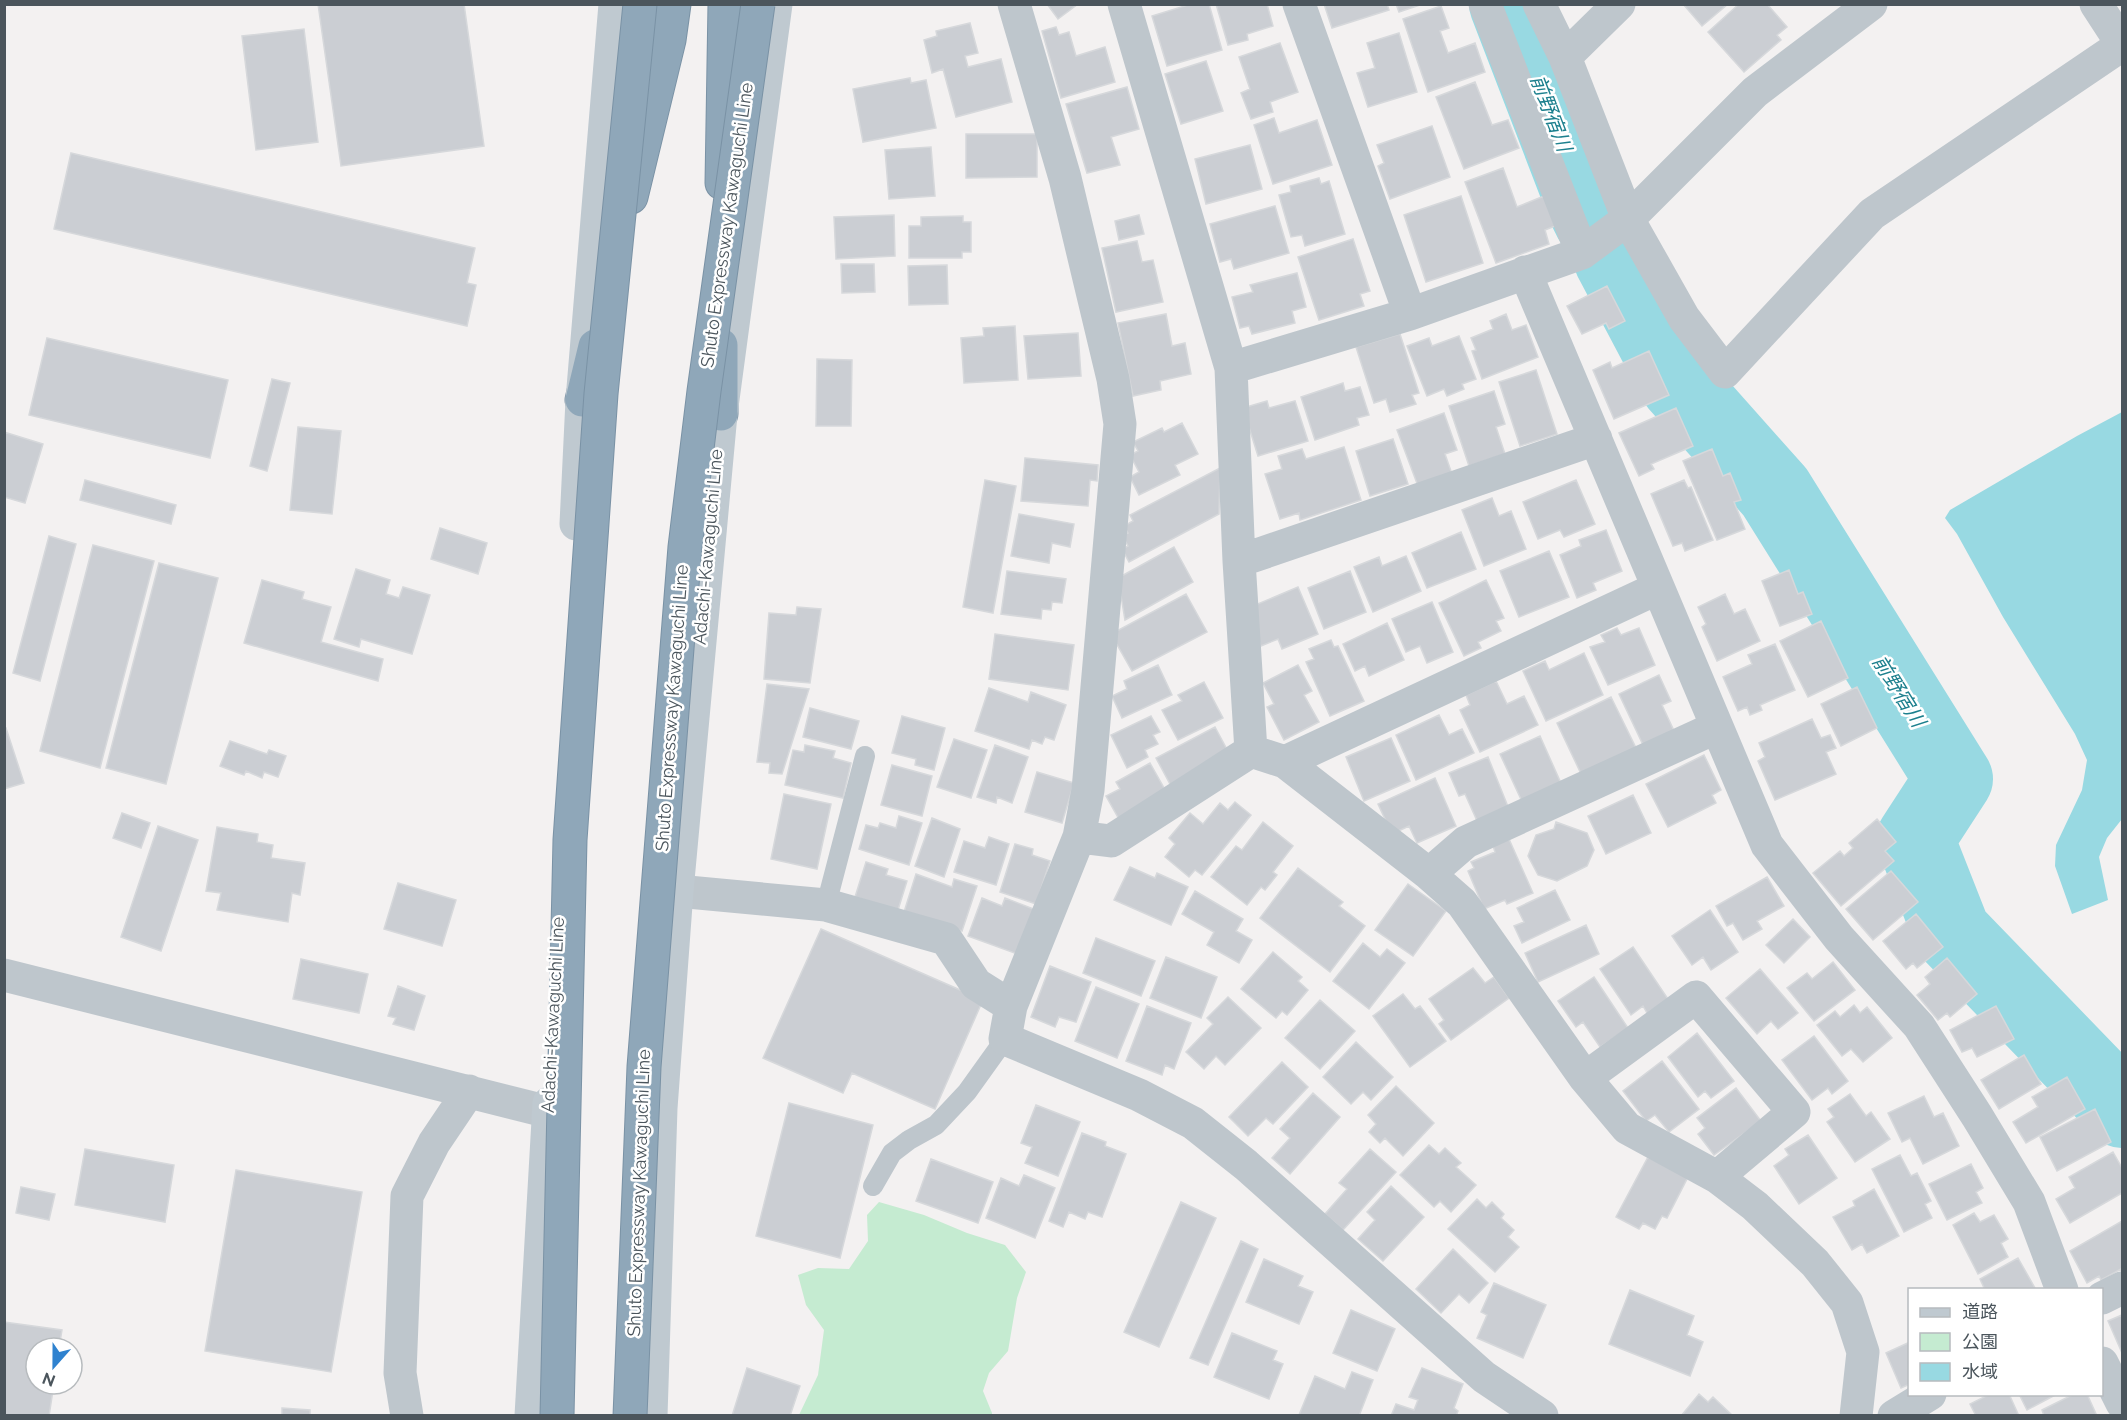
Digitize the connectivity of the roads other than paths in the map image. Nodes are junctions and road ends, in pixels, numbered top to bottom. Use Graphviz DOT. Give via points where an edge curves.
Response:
graph roads {
  1 [pos="615,4"];
  2 [pos="640,4"];
  3 [pos="674,4"];
  4 [pos="725,4"];
  5 [pos="758,4"];
  6 [pos="776,4"];
  7 [pos="1014,4"];
  8 [pos="1124,4"];
  9 [pos="1299,4"];
  10 [pos="1485,4"];
  11 [pos="1539,4"];
  12 [pos="1618,4"];
  13 [pos="1871,4"];
  14 [pos="2096,4"];
  15 [pos="2122,44"];
  16 [pos="1565,57"];
  17 [pos="1628,219"];
  18 [pos="1582,253"];
  19 [pos="1525,272"];
  20 [pos="1410,314"];
  21 [pos="1231,368"];
  22 [pos="582,400"];
  23 [pos="720,414"];
  24 [pos="1596,440"];
  25 [pos="1239,561"];
  26 [pos="1658,588"];
  27 [pos="1717,727"];
  28 [pos="1251,751"];
  29 [pos="864,756"];
  30 [pos="1286,762"];
  31 [pos="1079,837"];
  32 [pos="1429,873"];
  33 [pos="677,891"];
  34 [pos="826,905"];
  35 [pos="4,975"];
  36 [pos="1011,1006"];
  37 [pos="1005,1039"];
  38 [pos="1585,1078"];
  39 [pos="469,1091"];
  40 [pos="549,1112"];
  41 [pos="1717,1177"];
  42 [pos="873,1186"];
  43 [pos="2061,1288"];
  44 [pos="2122,1288"];
  45 [pos="2103,1298"];
  46 [pos="2103,1365"];
  47 [pos="1928,1396"];
  48 [pos="2122,1403"];
  49 [pos="407,1416"];
  50 [pos="531,1416"];
  51 [pos="557,1416"];
  52 [pos="630,1416"];
  53 [pos="651,1416"];
  54 [pos="1542,1416"];
  55 [pos="1856,1416"];
  56 [pos="1894,1416"];
  1 -- 22 [label="main road, Adachi-Kawaguchi Line"];
  2 -- 51 [label="highway, bridge" via="601,394 570,840"];
  3 -- 22 [label="highway" via="669,40"];
  4 -- 23 [label="highway"];
  5 -- 52 [label="highway, Shuto Expressway Kawaguchi Line, bridge" via="685,546 644,1067"];
  6 -- 23 [label="main road, Adachi-Kawaguchi Line"];
  7 -- 31 [label="street" via="1065,178 1120,424 1088,790"];
  8 -- 21 [label="street"];
  9 -- 20 [label="street"];
  10 -- 18 [label="street"];
  11 -- 16 [label="street"];
  12 -- 16 [label="street"];
  13 -- 17 [label="street" via="1755,92"];
  14 -- 15 [label="street"];
  15 -- 17 [label="street" via="1872,214 1725,372 1684,318"];
  16 -- 17 [label="street"];
  17 -- 18 [label="street"];
  18 -- 19 [label="street"];
  19 -- 20 [label="street"];
  19 -- 24 [label="street"];
  20 -- 21 [label="street"];
  21 -- 25 [label="street"];
  22 -- 40 [label="main road, Adachi-Kawaguchi Line"];
  23 -- 33 [label="main road, Adachi-Kawaguchi Line"];
  24 -- 25 [label="street"];
  24 -- 26 [label="street"];
  25 -- 28 [label="street"];
  26 -- 27 [label="street"];
  26 -- 30 [label="street"];
  27 -- 32 [label="street" via="1466,842"];
  27 -- 43 [label="street" via="1767,845 1839,938 1919,1026 2028,1202"];
  28 -- 30 [label="street"];
  28 -- 31 [label="street" via="1111,841"];
  29 -- 34 [label="lane"];
  30 -- 32 [label="street"];
  31 -- 36 [label="street"];
  32 -- 38 [label="street" via="1462,903"];
  33 -- 34 [label="street"];
  33 -- 53 [label="main road, Adachi-Kawaguchi Line" via="661,1108"];
  34 -- 36 [label="street" via="946,939 976,984"];
  35 -- 39 [label="street"];
  36 -- 37 [label="street"];
  37 -- 42 [label="lane" via="967,1092 936,1125 892,1153"];
  37 -- 54 [label="street" via="1139,1095 1193,1123 1246,1165 1484,1377"];
  38 -- 41 [label="street" via="1627,1128"];
  38 -- 41 [label="street" via="1696,998 1794,1112"];
  39 -- 40 [label="street"];
  39 -- 49 [label="street" via="434,1143 407,1196 400,1373"];
  40 -- 50 [label="main road, Adachi-Kawaguchi Line"];
  41 -- 55 [label="street" via="1755,1206 1815,1263 1847,1303 1863,1352"];
  44 -- 45 [label="street"];
  46 -- 48 [label="street"];
  47 -- 56 [label="street"];
}
